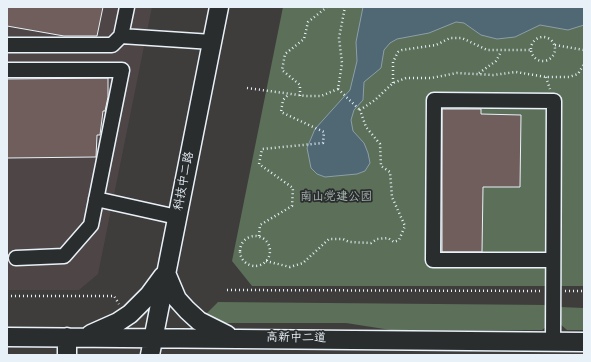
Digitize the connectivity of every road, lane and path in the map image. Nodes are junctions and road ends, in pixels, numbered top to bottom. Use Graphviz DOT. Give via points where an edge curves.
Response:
graph roads {
  1 [pos="127,7"];
  2 [pos="219,7"];
  3 [pos="327,7"];
  4 [pos="345,7"];
  5 [pos="121,36"];
  6 [pos="212,42"];
  7 [pos="7,45"];
  8 [pos="555,45"];
  9 [pos="530,50"];
  10 [pos="584,50"];
  11 [pos="501,52"];
  12 [pos="584,64"];
  13 [pos="7,70"];
  14 [pos="478,74"];
  15 [pos="393,82"];
  16 [pos="247,88"];
  17 [pos="338,89"];
  18 [pos="289,94"];
  19 [pos="300,96"];
  20 [pos="359,109"];
  21 [pos="96,199"];
  22 [pos="177,216"];
  23 [pos="259,236"];
  24 [pos="16,258"];
  25 [pos="553,260"];
  26 [pos="266,261"];
  27 [pos="166,273"];
  28 [pos="227,290"];
  29 [pos="553,291"];
  30 [pos="584,291"];
  31 [pos="7,296"];
  32 [pos="121,307"];
  33 [pos="7,337"];
  34 [pos="74,337"];
  35 [pos="153,337"];
  36 [pos="234,338"];
  37 [pos="553,342"];
  38 [pos="584,342"];
  39 [pos="67,355"];
  40 [pos="150,355"];
  1 -- 5 [label="lane"];
  2 -- 6 [label="main road, 科技中二路"];
  3 -- 19 [label="path" via="308,22 304,39 285,54 282,70 300,84"];
  4 -- 17 [label="path" via="339,38 342,63"];
  5 -- 6 [label="lane"];
  5 -- 7 [label="lane" via="112,45 106,46"];
  6 -- 22 [label="main road, 科技中二路"];
  8 -- 9 [label="path" via="547,37 540,37 532,43"];
  8 -- 9 [label="path" via="555,52 547,60 536,60"];
  8 -- 10 [label="path"];
  9 -- 11 [label="path"];
  11 -- 14 [label="path" via="496,61"];
  11 -- 15 [label="path" via="487,50 456,37 436,45 402,50 394,56"];
  12 -- 14 [label="path" via="578,74 569,77 546,77 516,72"];
  13 -- 21 [label="lane" via="122,70"];
  14 -- 15 [label="path" via="458,73 431,78 406,78"];
  15 -- 20 [label="path" via="375,100"];
  16 -- 18 [label="path"];
  17 -- 19 [label="path" via="321,96"];
  17 -- 20 [label="path"];
  18 -- 19 [label="path"];
  18 -- 23 [label="path" via="283,100 281,112 324,132 323,143 262,149 259,164 293,188 292,206 260,226"];
  20 -- 26 [label="path" via="366,127 380,144 381,166 390,172 392,197 405,226 399,240 394,242 388,238 377,238 371,243 329,239 303,263 290,267"];
  21 -- 22 [label="lane"];
  21 -- 24 [label="lane" via="91,225 64,256"];
  22 -- 27 [label="main road, 科技中二路"];
  23 -- 26 [label="path" via="270,247"];
  23 -- 26 [label="path" via="249,236 245,239 239,252 243,261 252,266"];
  25 -- 25 [label="lane" via="554,101 434,100 433,260"];
  25 -- 29 [label="lane"];
  27 -- 34 [label="main road" via="130,314 102,330"];
  27 -- 35 [label="main road, 科技中二路"];
  27 -- 36 [label="main road" via="177,299 187,310 204,324"];
  28 -- 29 [label="path"];
  29 -- 30 [label="path"];
  29 -- 37 [label="lane"];
  31 -- 32 [label="path" via="114,296"];
  33 -- 34 [label="main road, 高新中二道"];
  34 -- 35 [label="main road, 高新中二道"];
  34 -- 39 [label="main road"];
  35 -- 36 [label="main road, 高新中二道"];
  35 -- 40 [label="main road, 科技中二路"];
  36 -- 37 [label="main road, 高新中二道"];
  37 -- 38 [label="main road, 高新中二道"];
}
